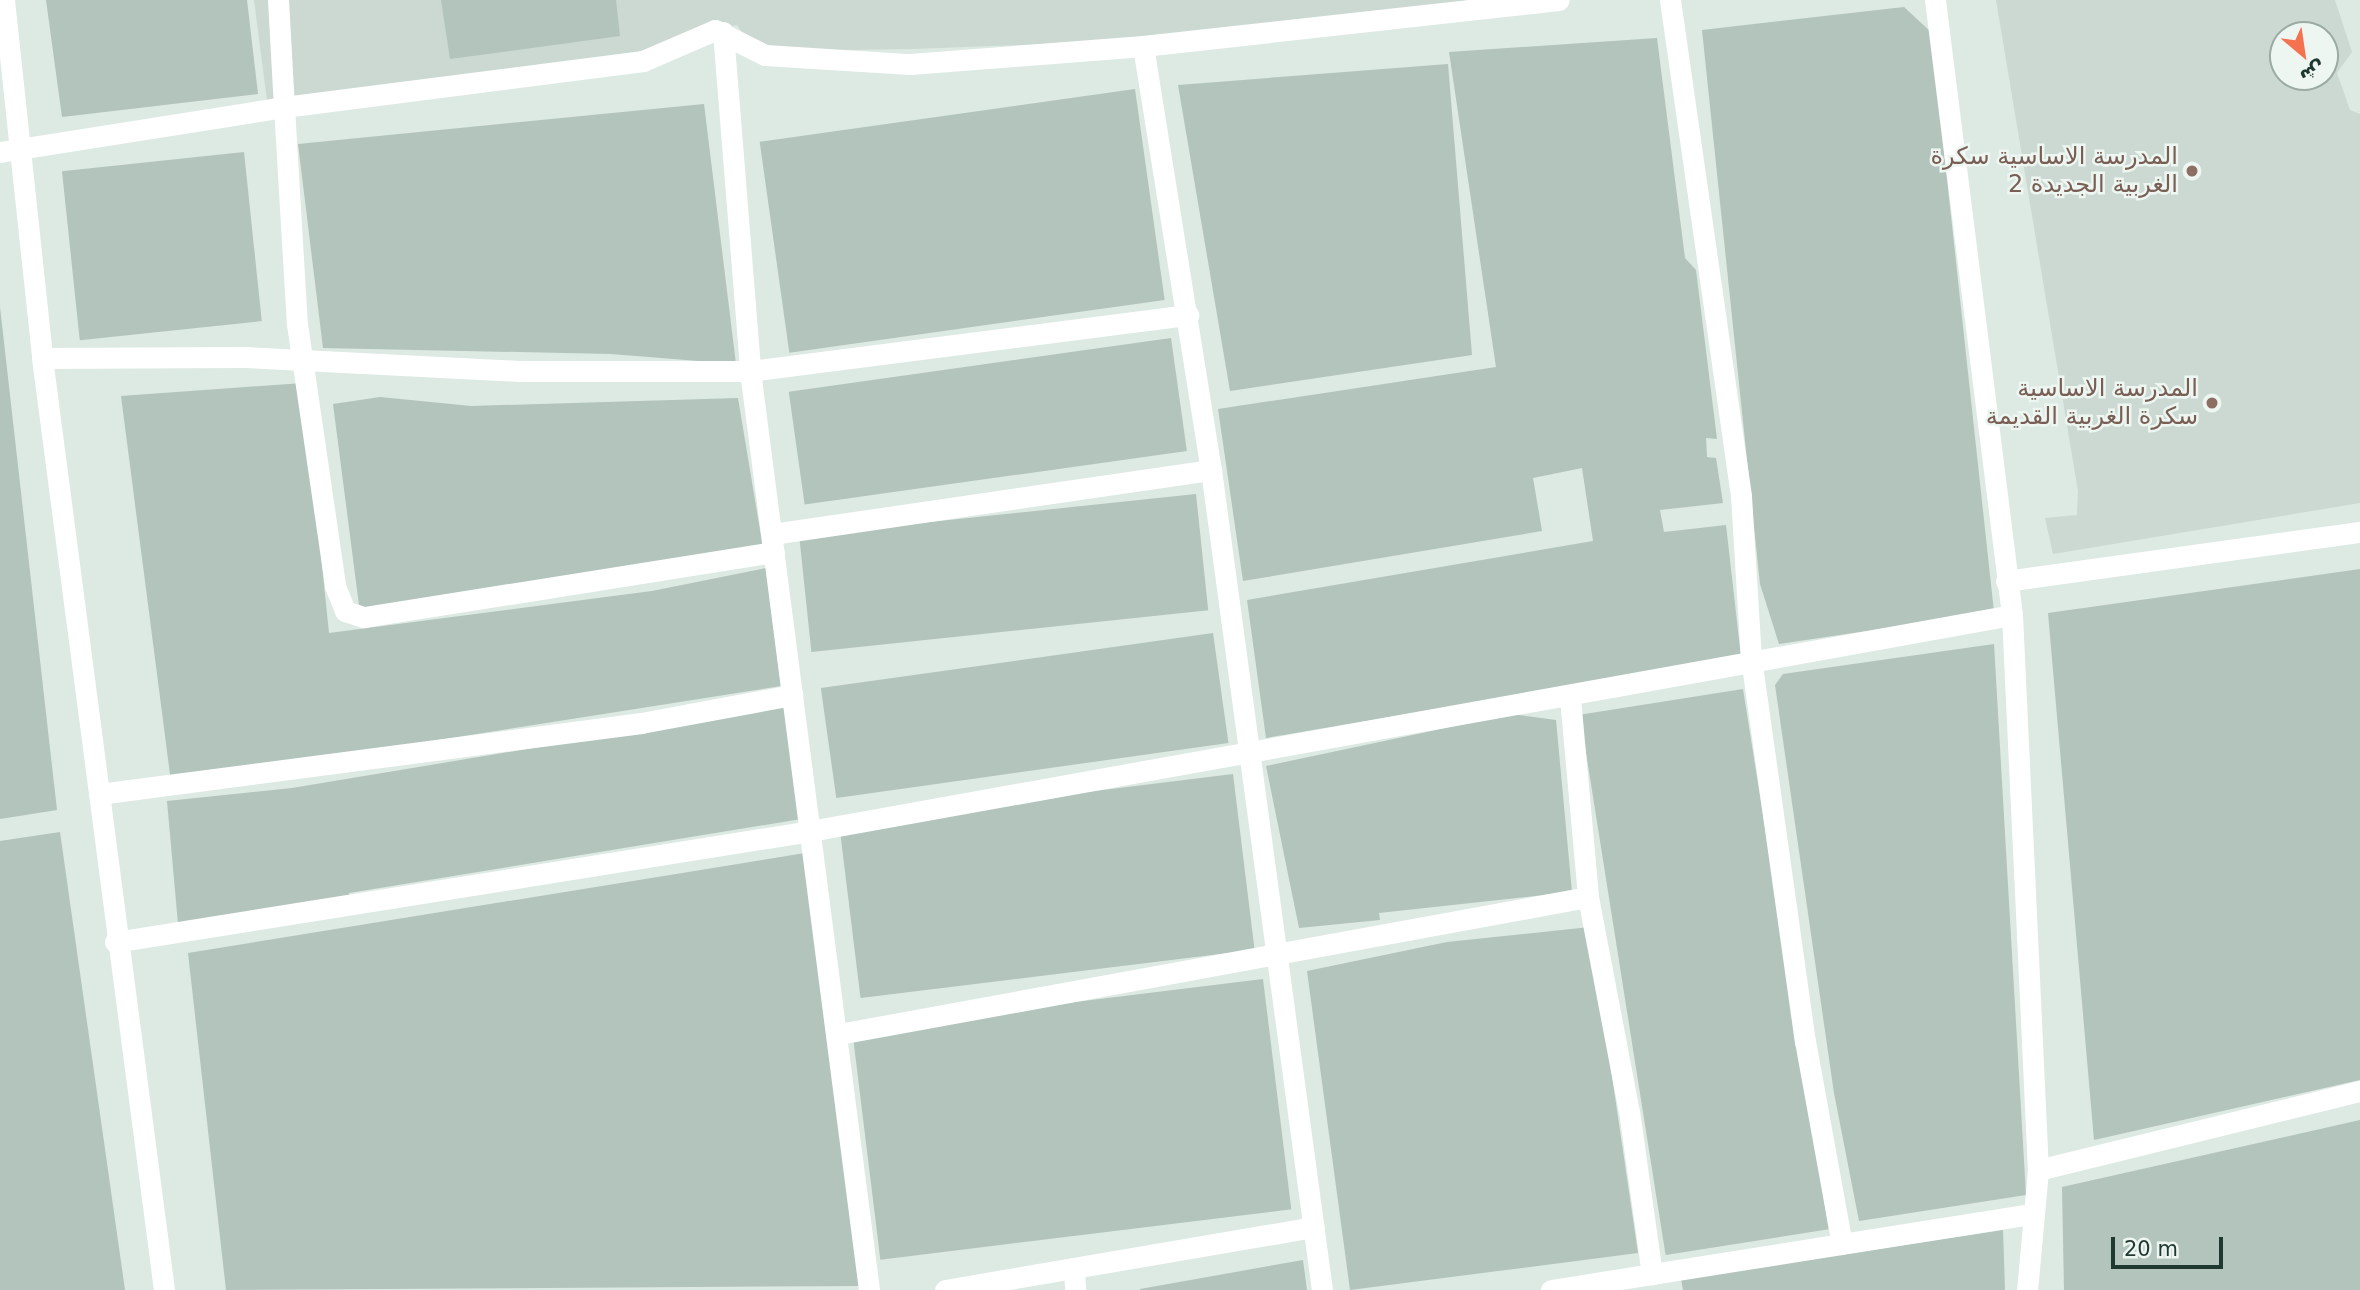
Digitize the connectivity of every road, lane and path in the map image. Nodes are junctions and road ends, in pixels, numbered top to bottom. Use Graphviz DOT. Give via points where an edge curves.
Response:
graph roads {
  1 [pos="4,0"];
  2 [pos="278,0"];
  3 [pos="1559,0"];
  4 [pos="1670,0"];
  5 [pos="1935,0"];
  6 [pos="723,32"];
  7 [pos="1143,46"];
  8 [pos="284,107"];
  9 [pos="21,149"];
  10 [pos="0,152"];
  11 [pos="1188,315"];
  12 [pos="42,358"];
  13 [pos="302,360"];
  14 [pos="750,371"];
  15 [pos="1211,470"];
  16 [pos="2360,532"];
  17 [pos="773,543"];
  18 [pos="2006,581"];
  19 [pos="2012,615"];
  20 [pos="1751,658"];
  21 [pos="792,695"];
  22 [pos="1570,698"];
  23 [pos="1248,754"];
  24 [pos="99,794"];
  25 [pos="810,831"];
  26 [pos="1588,897"];
  27 [pos="115,942"];
  28 [pos="1279,956"];
  29 [pos="839,1034"];
  30 [pos="2360,1091"];
  31 [pos="2038,1170"];
  32 [pos="2030,1214"];
  33 [pos="1314,1227"];
  34 [pos="1842,1244"];
  35 [pos="1074,1268"];
  36 [pos="1652,1274"];
  37 [pos="164,1290"];
  38 [pos="869,1290"];
  39 [pos="945,1290"];
  40 [pos="1075,1290"];
  41 [pos="1322,1290"];
  42 [pos="1551,1290"];
  43 [pos="2027,1290"];
  1 -- 9 [label="street"];
  2 -- 8 [label="street"];
  3 -- 7 [label="street"];
  4 -- 20 [label="street" via="1741,496"];
  5 -- 18 [label="street"];
  6 -- 7 [label="street" via="765,55 910,64"];
  6 -- 8 [label="street" via="694,37 643,61"];
  6 -- 14 [label="street"];
  7 -- 11 [label="street"];
  8 -- 9 [label="street"];
  8 -- 13 [label="street"];
  9 -- 10 [label="street"];
  9 -- 12 [label="street"];
  11 -- 14 [label="street"];
  11 -- 15 [label="street"];
  12 -- 13 [label="street"];
  12 -- 24 [label="street"];
  13 -- 14 [label="street" via="519,371"];
  13 -- 17 [label="street" via="335,586 348,614 364,617"];
  14 -- 17 [label="street"];
  15 -- 17 [label="street"];
  15 -- 23 [label="street"];
  16 -- 18 [label="street"];
  17 -- 21 [label="street"];
  18 -- 19 [label="street"];
  19 -- 20 [label="street"];
  19 -- 31 [label="street"];
  20 -- 22 [label="street"];
  20 -- 34 [label="street" via="1805,1041"];
  21 -- 24 [label="street" via="640,723"];
  21 -- 25 [label="street"];
  22 -- 23 [label="street"];
  22 -- 26 [label="street"];
  23 -- 25 [label="street"];
  23 -- 28 [label="street"];
  24 -- 27 [label="street"];
  25 -- 27 [label="street"];
  25 -- 29 [label="street"];
  26 -- 28 [label="street"];
  26 -- 36 [label="street" via="1629,1111"];
  27 -- 37 [label="street"];
  28 -- 29 [label="street"];
  28 -- 33 [label="street"];
  29 -- 38 [label="street"];
  30 -- 31 [label="street"];
  31 -- 32 [label="street"];
  32 -- 34 [label="street"];
  32 -- 43 [label="street"];
  33 -- 35 [label="street"];
  33 -- 41 [label="street"];
  34 -- 36 [label="street"];
  35 -- 39 [label="street"];
  35 -- 40 [label="street"];
  36 -- 42 [label="street"];
}
